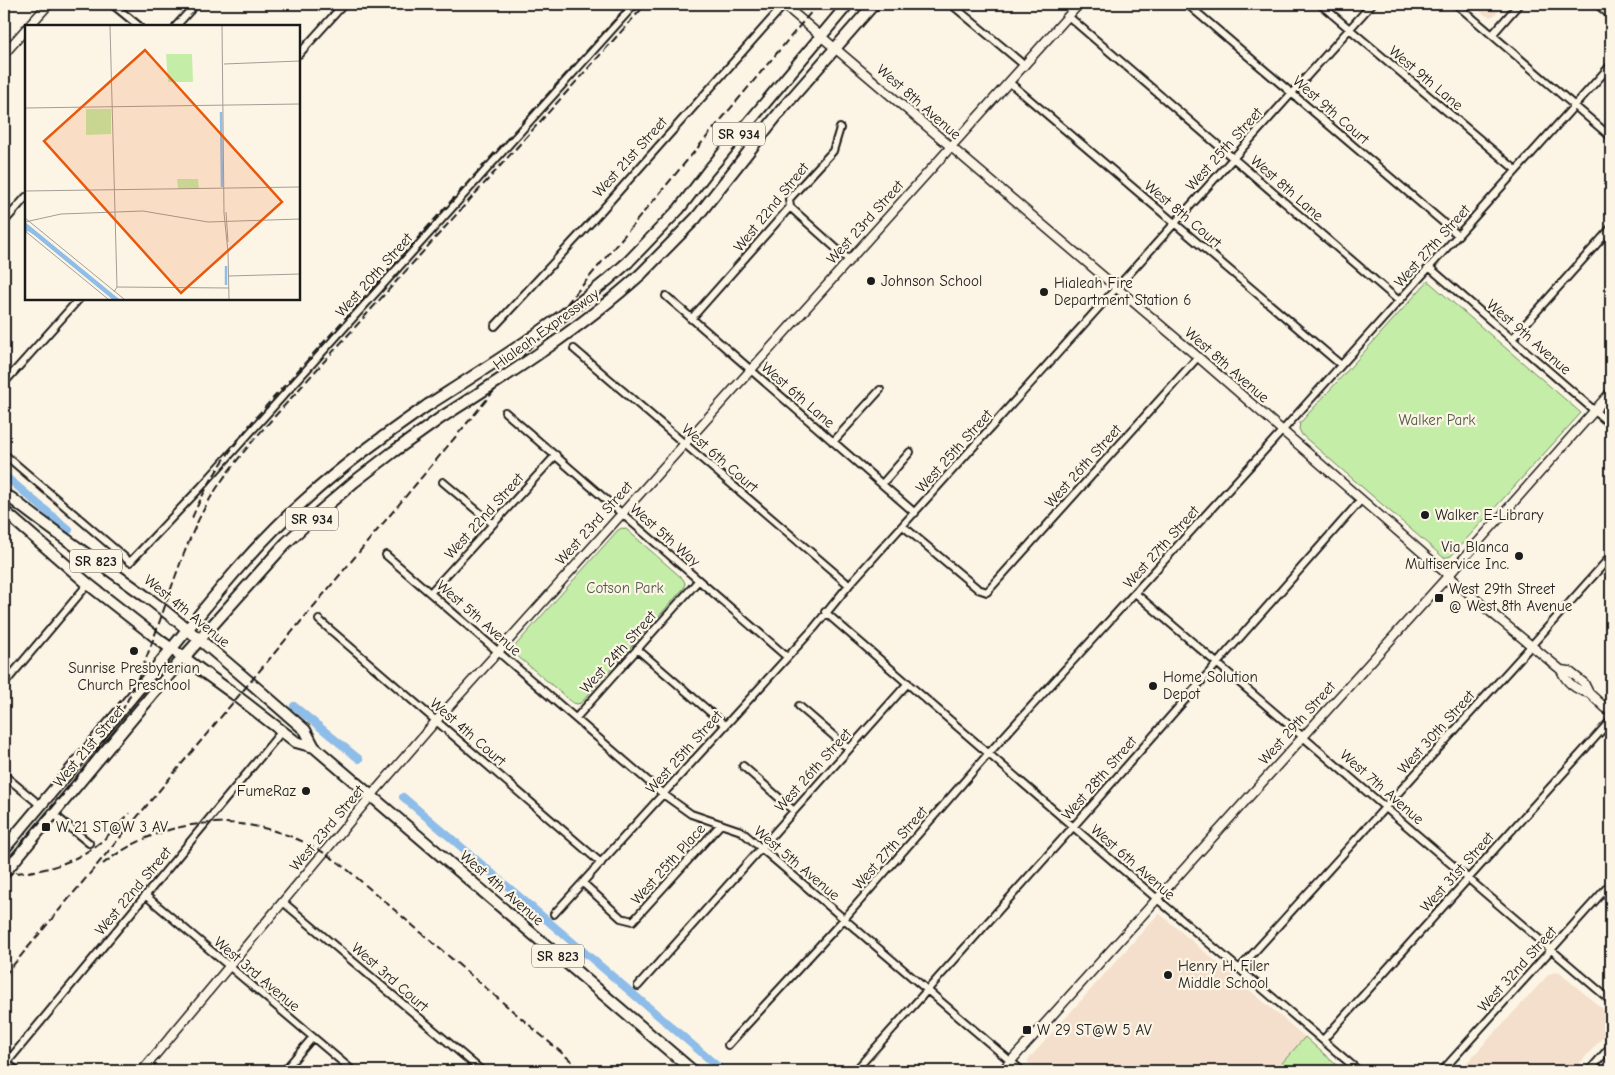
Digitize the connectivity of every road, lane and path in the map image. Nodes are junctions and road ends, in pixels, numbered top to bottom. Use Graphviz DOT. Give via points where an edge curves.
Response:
graph roads {
  1 [pos="49,4"];
  2 [pos="112,4"];
  3 [pos="196,4"];
  4 [pos="344,4"];
  5 [pos="635,4"];
  6 [pos="783,4"];
  7 [pos="848,4"];
  8 [pos="874,4"];
  9 [pos="951,4"];
  10 [pos="1079,4"];
  11 [pos="1187,4"];
  12 [pos="1320,4"];
  13 [pos="1372,4"];
  14 [pos="1456,4"];
  15 [pos="1519,4"];
  16 [pos="1597,4"];
  17 [pos="1068,16"];
  18 [pos="1611,16"];
  19 [pos="30,25"];
  20 [pos="138,25"];
  21 [pos="177,25"];
  22 [pos="1350,29"];
  23 [pos="25,30"];
  24 [pos="1492,34"];
  25 [pos="820,36"];
  26 [pos="836,48"];
  27 [pos="300,53"];
  28 [pos="4,54"];
  29 [pos="1024,65"];
  30 [pos="1611,65"];
  31 [pos="1009,82"];
  32 [pos="1291,93"];
  33 [pos="1575,105"];
  34 [pos="840,128"];
  35 [pos="1611,137"];
  36 [pos="950,147"];
  37 [pos="1233,158"];
  38 [pos="1516,170"];
  39 [pos="25,198"];
  40 [pos="790,208"];
  41 [pos="4,222"];
  42 [pos="1175,223"];
  43 [pos="1611,228"];
  44 [pos="1458,236"];
  45 [pos="849,260"];
  46 [pos="1430,267"];
  47 [pos="1116,288"];
  48 [pos="666,296"];
  49 [pos="78,300"];
  50 [pos="1399,301"];
  51 [pos="691,319"];
  52 [pos="496,326"];
  53 [pos="1512,339"];
  54 [pos="574,349"];
  55 [pos="1198,358"];
  56 [pos="1341,365"];
  57 [pos="750,370"];
  58 [pos="4,383"];
  59 [pos="880,390"];
  60 [pos="1611,392"];
  61 [pos="1594,411"];
  62 [pos="505,412"];
  63 [pos="1611,425"];
  64 [pos="1282,431"];
  65 [pos="834,442"];
  66 [pos="684,443"];
  67 [pos="910,452"];
  68 [pos="4,454"];
  69 [pos="556,456"];
  70 [pos="443,482"];
  71 [pos="882,484"];
  72 [pos="4,496"];
  73 [pos="1361,500"];
  74 [pos="915,512"];
  75 [pos="4,513"];
  76 [pos="621,514"];
  77 [pos="493,524"];
  78 [pos="903,526"];
  79 [pos="386,555"];
  80 [pos="1611,556"];
  81 [pos="1448,575"];
  82 [pos="698,581"];
  83 [pos="88,584"];
  84 [pos="849,585"];
  85 [pos="430,593"];
  86 [pos="1135,594"];
  87 [pos="825,612"];
  88 [pos="319,620"];
  89 [pos="187,629"];
  90 [pos="200,640"];
  91 [pos="1531,646"];
  92 [pos="172,649"];
  93 [pos="638,649"];
  94 [pos="498,652"];
  95 [pos="184,657"];
  96 [pos="787,657"];
  97 [pos="1217,663"];
  98 [pos="4,684"];
  99 [pos="908,684"];
  100 [pos="799,706"];
  101 [pos="1611,713"];
  102 [pos="576,718"];
  103 [pos="1611,720"];
  104 [pos="436,721"];
  105 [pos="726,724"];
  106 [pos="282,731"];
  107 [pos="1303,736"];
  108 [pos="314,747"];
  109 [pos="849,749"];
  110 [pos="990,753"];
  111 [pos="743,766"];
  112 [pos="4,775"];
  113 [pos="663,794"];
  114 [pos="371,796"];
  115 [pos="40,805"];
  116 [pos="1385,807"];
  117 [pos="794,811"];
  118 [pos="52,813"];
  119 [pos="721,824"];
  120 [pos="1073,827"];
  121 [pos="89,843"];
  122 [pos="761,848"];
  123 [pos="4,849"];
  124 [pos="601,864"];
  125 [pos="4,873"];
  126 [pos="1469,878"];
  127 [pos="583,883"];
  128 [pos="1611,883"];
  129 [pos="146,895"];
  130 [pos="1156,899"];
  131 [pos="283,902"];
  132 [pos="554,914"];
  133 [pos="844,919"];
  134 [pos="1552,949"];
  135 [pos="229,967"];
  136 [pos="1239,969"];
  137 [pos="638,986"];
  138 [pos="927,989"];
  139 [pos="1611,1001"];
  140 [pos="313,1037"];
  141 [pos="1323,1040"];
  142 [pos="728,1045"];
  143 [pos="1611,1046"];
  144 [pos="1011,1062"];
  145 [pos="5,1064"];
  146 [pos="17,1071"];
  147 [pos="142,1071"];
  148 [pos="284,1071"];
  149 [pos="353,1071"];
  150 [pos="482,1071"];
  151 [pos="693,1071"];
  152 [pos="854,1071"];
  153 [pos="1002,1071"];
  154 [pos="1022,1071"];
  155 [pos="1359,1071"];
  156 [pos="1442,1071"];
  157 [pos="1589,1071"];
  1 -- 19 [label="street"];
  2 -- 20 [label="street"];
  3 -- 21 [label="street"];
  4 -- 27 [label="street"];
  5 -- 68 [label="street, West 20th Street" via="130,562"];
  6 -- 25 [label="street, West 8th Avenue"];
  6 -- 52 [label="street, West 21st Street"];
  7 -- 25 [label="main road, Hialeah Expressway / SR 934"];
  8 -- 26 [label="main road, Hialeah Expressway / SR 934"];
  9 -- 29 [label="street"];
  10 -- 17 [label="street, West 23rd Street"];
  11 -- 32 [label="street, West 9th Court"];
  12 -- 22 [label="street, West 9th Lane"];
  13 -- 22 [label="street, West 25th Street"];
  14 -- 24 [label="street"];
  15 -- 24 [label="street"];
  16 -- 18 [label="street"];
  17 -- 29 [label="street, West 23rd Street"];
  17 -- 37 [label="street, West 8th Lane"];
  22 -- 32 [label="street, West 25th Street"];
  22 -- 38 [label="street, West 9th Lane"];
  23 -- 28 [label="street"];
  24 -- 33 [label="street"];
  25 -- 26 [label="street, West 8th Avenue"];
  25 -- 89 [label="main road, Hialeah Expressway / SR 934, bridge" via="679,209 628,262 579,304 358,455 304,500 242,563"];
  26 -- 36 [label="street, West 8th Avenue"];
  26 -- 90 [label="main road, Hialeah Expressway / SR 934, bridge" via="696,218 641,274 553,344 393,452 318,513 256,575"];
  29 -- 31 [label="street, West 23rd Street"];
  30 -- 33 [label="street, West 27th Street"];
  31 -- 36 [label="street, West 23rd Street"];
  31 -- 42 [label="street, West 8th Court"];
  32 -- 37 [label="street, West 25th Street"];
  32 -- 44 [label="street, West 9th Court"];
  33 -- 35 [label="street"];
  33 -- 38 [label="street, West 27th Street"];
  34 -- 40 [label="street, West 22nd Street" via="834,151 790,200"];
  36 -- 45 [label="street, West 23rd Street"];
  36 -- 47 [label="street, West 8th Avenue"];
  37 -- 42 [label="street, West 25th Street"];
  37 -- 50 [label="street, West 8th Lane"];
  38 -- 44 [label="street, West 27th Street"];
  39 -- 41 [label="street"];
  40 -- 45 [label="street"];
  40 -- 51 [label="street, West 22nd Street"];
  42 -- 47 [label="street, West 25th Street"];
  42 -- 56 [label="street, West 8th Court"];
  43 -- 53 [label="street"];
  44 -- 46 [label="street, West 27th Street"];
  45 -- 57 [label="street, West 23rd Street"];
  46 -- 50 [label="street, West 27th Street"];
  46 -- 53 [label="street, West 9th Avenue"];
  47 -- 55 [label="street, West 8th Avenue"];
  47 -- 74 [label="street, West 25th Street"];
  48 -- 51 [label="street, West 6th Lane"];
  49 -- 58 [label="street"];
  50 -- 56 [label="street, West 27th Street"];
  51 -- 57 [label="street, West 6th Lane"];
  53 -- 61 [label="street, West 9th Avenue"];
  54 -- 66 [label="street, West 6th Court"];
  55 -- 64 [label="street, West 8th Avenue"];
  55 -- 78 [label="street, West 26th Street" via="987,592"];
  56 -- 64 [label="street, West 27th Street"];
  57 -- 65 [label="street, West 6th Lane"];
  57 -- 66 [label="street, West 23rd Street"];
  59 -- 65 [label="street"];
  60 -- 61 [label="street, West 29th Street"];
  61 -- 63 [label="street, West 9th Avenue"];
  61 -- 81 [label="street, West 29th Street"];
  62 -- 69 [label="street, West 5th Way"];
  64 -- 73 [label="street, West 8th Avenue"];
  64 -- 86 [label="street, West 27th Street"];
  65 -- 71 [label="street, West 6th Lane"];
  66 -- 76 [label="street, West 23rd Street"];
  66 -- 84 [label="street, West 6th Court"];
  67 -- 71 [label="street"];
  69 -- 76 [label="street, West 5th Way"];
  69 -- 77 [label="street, West 22nd Street"];
  70 -- 77 [label="street"];
  71 -- 74 [label="street, West 6th Lane"];
  72 -- 89 [label="main road, West 4th Avenue / SR 823"];
  73 -- 81 [label="street, West 8th Avenue"];
  73 -- 97 [label="street, West 28th Street"];
  74 -- 78 [label="street, West 25th Street"];
  75 -- 83 [label="main road, West 4th Avenue / SR 823"];
  76 -- 82 [label="street, West 5th Way"];
  76 -- 94 [label="street, West 23rd Street"];
  77 -- 85 [label="street, West 22nd Street"];
  78 -- 84 [label="street, West 25th Street"];
  79 -- 85 [label="street, West 5th Avenue"];
  80 -- 91 [label="street, West 30th Street"];
  81 -- 91 [label="street, West 8th Avenue"];
  81 -- 107 [label="street, West 29th Street"];
  82 -- 93 [label="street, West 24th Street"];
  82 -- 96 [label="street, West 5th Way"];
  83 -- 92 [label="main road, West 4th Avenue / SR 823"];
  83 -- 98 [label="street"];
  84 -- 87 [label="street, West 25th Street"];
  85 -- 94 [label="street, West 5th Avenue"];
  86 -- 97 [label="street, West 7th Avenue"];
  86 -- 110 [label="street, West 27th Street"];
  87 -- 96 [label="street, West 25th Street"];
  87 -- 99 [label="street, West 6th Avenue"];
  88 -- 104 [label="street, West 4th Court"];
  89 -- 90 [label="main road, West 4th Avenue / SR 823"];
  89 -- 92 [label="main road, West 21st Street / SR 934"];
  90 -- 95 [label="main road, West 21st Street / SR 934"];
  90 -- 108 [label="main road, West 4th Avenue / SR 823" via="306,730"];
  91 -- 101 [label="street, West 8th Avenue" via="1561,670 1565,679 1580,691 1589,693"];
  91 -- 116 [label="street, West 30th Street"];
  92 -- 95 [label="main road, West 4th Avenue / SR 823"];
  92 -- 115 [label="main road, West 21st Street / SR 934"];
  93 -- 102 [label="street, West 24th Street"];
  93 -- 105 [label="street"];
  94 -- 102 [label="street, West 5th Avenue"];
  94 -- 104 [label="street, West 23rd Street"];
  95 -- 106 [label="main road, West 4th Avenue / SR 823"];
  95 -- 118 [label="main road, West 21st Street / SR 934"];
  96 -- 105 [label="street, West 25th Street"];
  97 -- 107 [label="street, West 7th Avenue"];
  97 -- 120 [label="street, West 28th Street"];
  99 -- 109 [label="street, West 26th Street"];
  99 -- 110 [label="street, West 6th Avenue"];
  100 -- 109 [label="street"];
  102 -- 113 [label="street, West 5th Avenue"];
  103 -- 126 [label="street, West 31st Street"];
  104 -- 114 [label="street, West 23rd Street"];
  104 -- 124 [label="street, West 4th Court"];
  105 -- 113 [label="street, West 25th Street"];
  106 -- 108 [label="main road, West 4th Avenue / SR 823" via="296,742"];
  106 -- 129 [label="street, West 22nd Street"];
  107 -- 116 [label="street, West 7th Avenue"];
  107 -- 130 [label="street, West 29th Street"];
  108 -- 114 [label="main road, West 4th Avenue / SR 823"];
  109 -- 117 [label="street, West 26th Street"];
  110 -- 120 [label="street, West 6th Avenue"];
  110 -- 133 [label="street, West 27th Street"];
  111 -- 117 [label="street"];
  112 -- 115 [label="street"];
  113 -- 119 [label="street, West 5th Avenue" via="691,814"];
  113 -- 124 [label="street, West 25th Street"];
  114 -- 131 [label="street, West 23rd Street"];
  114 -- 151 [label="main road, West 4th Avenue / SR 823"];
  115 -- 123 [label="main road, West 21st Street / SR 934"];
  116 -- 126 [label="street, West 7th Avenue"];
  116 -- 136 [label="street, West 30th Street"];
  117 -- 122 [label="street, West 26th Street"];
  118 -- 121 [label="street"];
  118 -- 125 [label="main road, West 21st Street / SR 934"];
  119 -- 122 [label="street, West 5th Avenue" via="740,831"];
  119 -- 127 [label="street, West 25th Place" via="633,921 621,918"];
  120 -- 130 [label="street, West 6th Avenue"];
  120 -- 138 [label="street, West 28th Street"];
  122 -- 133 [label="street, West 5th Avenue"];
  122 -- 137 [label="street, West 26th Street"];
  124 -- 127 [label="street, West 25th Street"];
  126 -- 134 [label="street, West 7th Avenue"];
  126 -- 141 [label="street, West 31st Street"];
  127 -- 132 [label="street, West 25th Street"];
  128 -- 134 [label="street, West 32nd Street"];
  129 -- 135 [label="street, West 3rd Avenue"];
  129 -- 145 [label="street, West 22nd Street"];
  130 -- 136 [label="street, West 6th Avenue"];
  130 -- 144 [label="street, West 29th Street"];
  131 -- 135 [label="street, West 23rd Street"];
  131 -- 150 [label="street, West 3rd Court"];
  133 -- 138 [label="street, West 5th Avenue"];
  133 -- 142 [label="street, West 27th Street"];
  134 -- 139 [label="street, West 7th Avenue"];
  134 -- 156 [label="street, West 32nd Street"];
  135 -- 140 [label="street, West 3rd Avenue"];
  135 -- 147 [label="street, West 23rd Street"];
  136 -- 141 [label="street, West 6th Avenue"];
  138 -- 144 [label="street, West 5th Avenue"];
  138 -- 152 [label="street, West 28th Street"];
  140 -- 148 [label="street"];
  140 -- 149 [label="street, West 3rd Avenue"];
  141 -- 155 [label="street, West 6th Avenue"];
  143 -- 157 [label="street"];
  144 -- 153 [label="street, West 29th Street"];
  144 -- 154 [label="street, West 5th Avenue"];
  145 -- 146 [label="street"];
}
